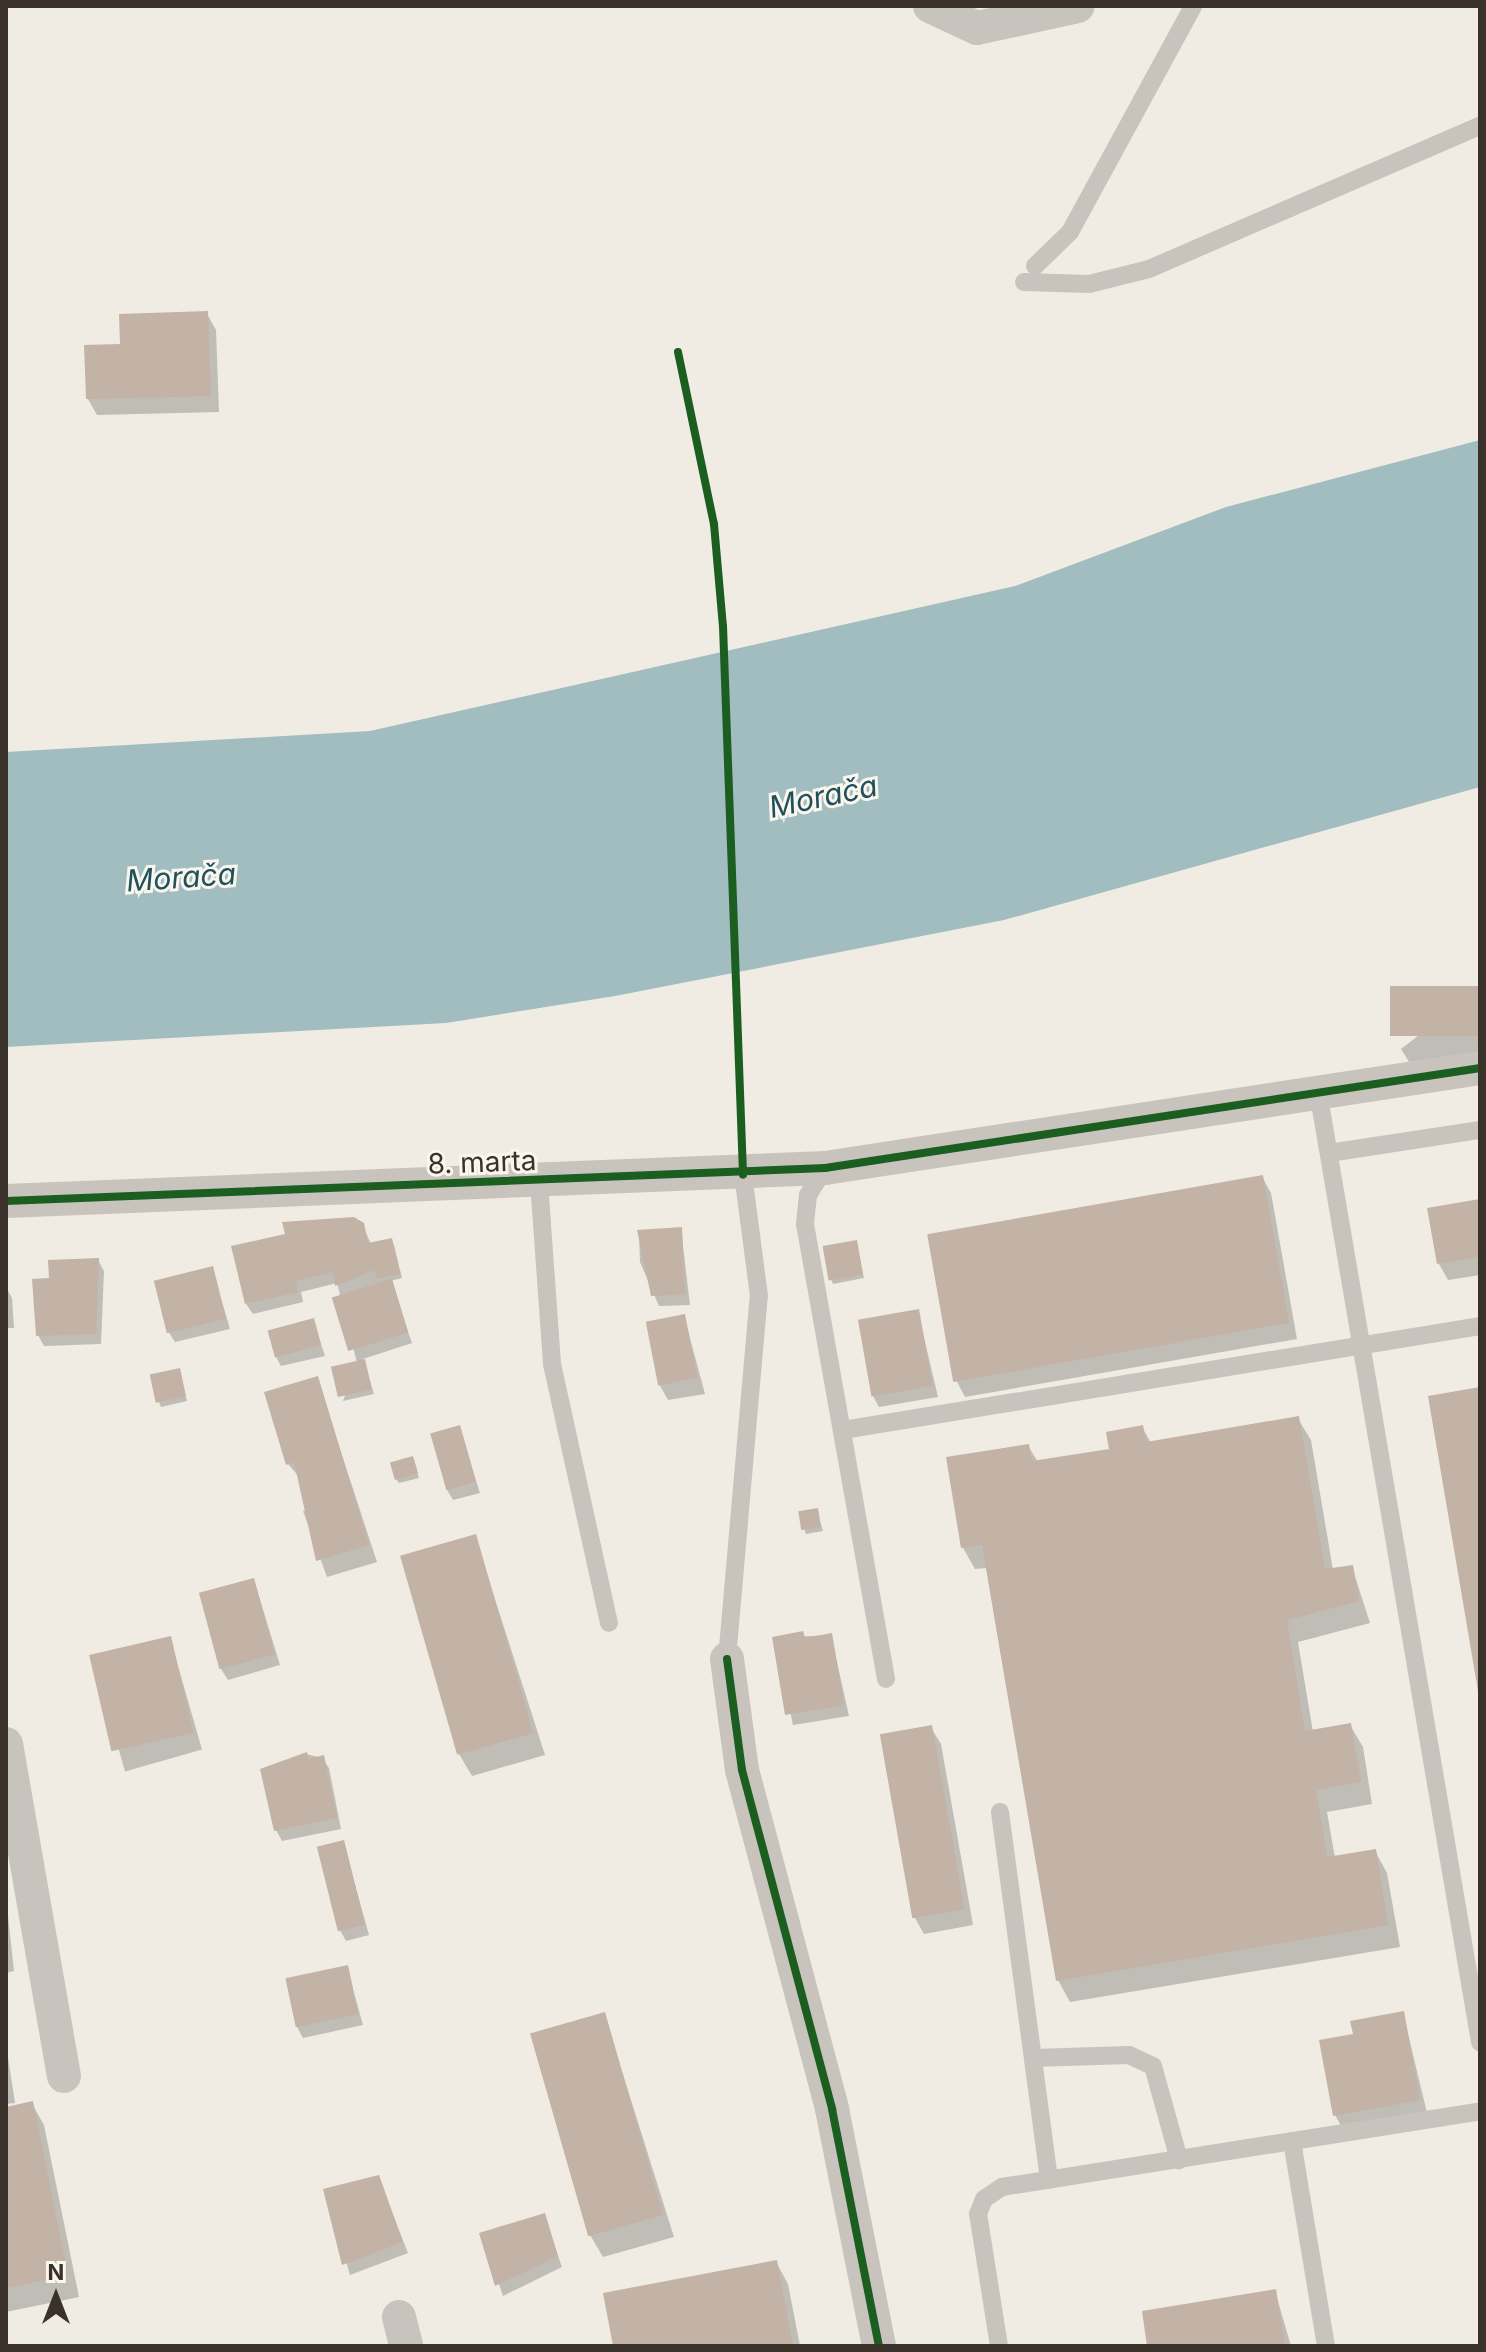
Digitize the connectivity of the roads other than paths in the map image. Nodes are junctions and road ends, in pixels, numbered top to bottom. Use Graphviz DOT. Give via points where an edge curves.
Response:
graph roads {
  1 [pos="930,6"];
  2 [pos="1078,6"];
  3 [pos="1193,6"];
  4 [pos="1480,126"];
  5 [pos="1035,266"];
  6 [pos="1024,282"];
  7 [pos="1480,1068"];
  8 [pos="1319,1097"];
  9 [pos="1480,1130"];
  10 [pos="1329,1153"];
  11 [pos="825,1168"];
  12 [pos="743,1175"];
  13 [pos="539,1182"];
  14 [pos="6,1201"];
  15 [pos="1480,1326"];
  16 [pos="1364,1344"];
  17 [pos="843,1430"];
  18 [pos="609,1623"];
  19 [pos="727,1659"];
  20 [pos="886,1679"];
  21 [pos="6,1744"];
  22 [pos="1000,1812"];
  23 [pos="1480,2042"];
  24 [pos="1033,2058"];
  25 [pos="64,2076"];
  26 [pos="1480,2111"];
  27 [pos="1292,2141"];
  28 [pos="1179,2160"];
  29 [pos="1049,2180"];
  30 [pos="879,2346"];
  31 [pos="999,2346"];
  32 [pos="1326,2346"];
  1 -- 2 [label="street" via="977,28"];
  3 -- 5 [label="lane" via="1070,232"];
  4 -- 6 [label="lane" via="1149,269 1089,284"];
  7 -- 8 [label="street, 8. marta"];
  8 -- 10 [label="lane"];
  8 -- 11 [label="street, 8. marta"];
  9 -- 10 [label="lane"];
  10 -- 16 [label="lane"];
  11 -- 12 [label="street, 8. marta"];
  11 -- 17 [label="lane" via="808,1195 805,1224"];
  12 -- 13 [label="street, 8. marta"];
  12 -- 19 [label="lane" via="759,1308 729,1576"];
  13 -- 14 [label="street, 8. marta"];
  13 -- 18 [label="lane" via="552,1364"];
  15 -- 16 [label="lane"];
  16 -- 17 [label="lane"];
  16 -- 23 [label="lane"];
  17 -- 20 [label="lane"];
  19 -- 30 [label="street" via="742,1770 832,2109"];
  21 -- 25 [label="street"];
  22 -- 24 [label="lane"];
  24 -- 28 [label="lane" via="1129,2055 1153,2066 1165,2090"];
  24 -- 29 [label="lane"];
  26 -- 27 [label="lane"];
  27 -- 28 [label="lane"];
  27 -- 32 [label="lane"];
  28 -- 29 [label="lane"];
  29 -- 31 [label="lane" via="1002,2187 984,2199 978,2214"];
}
